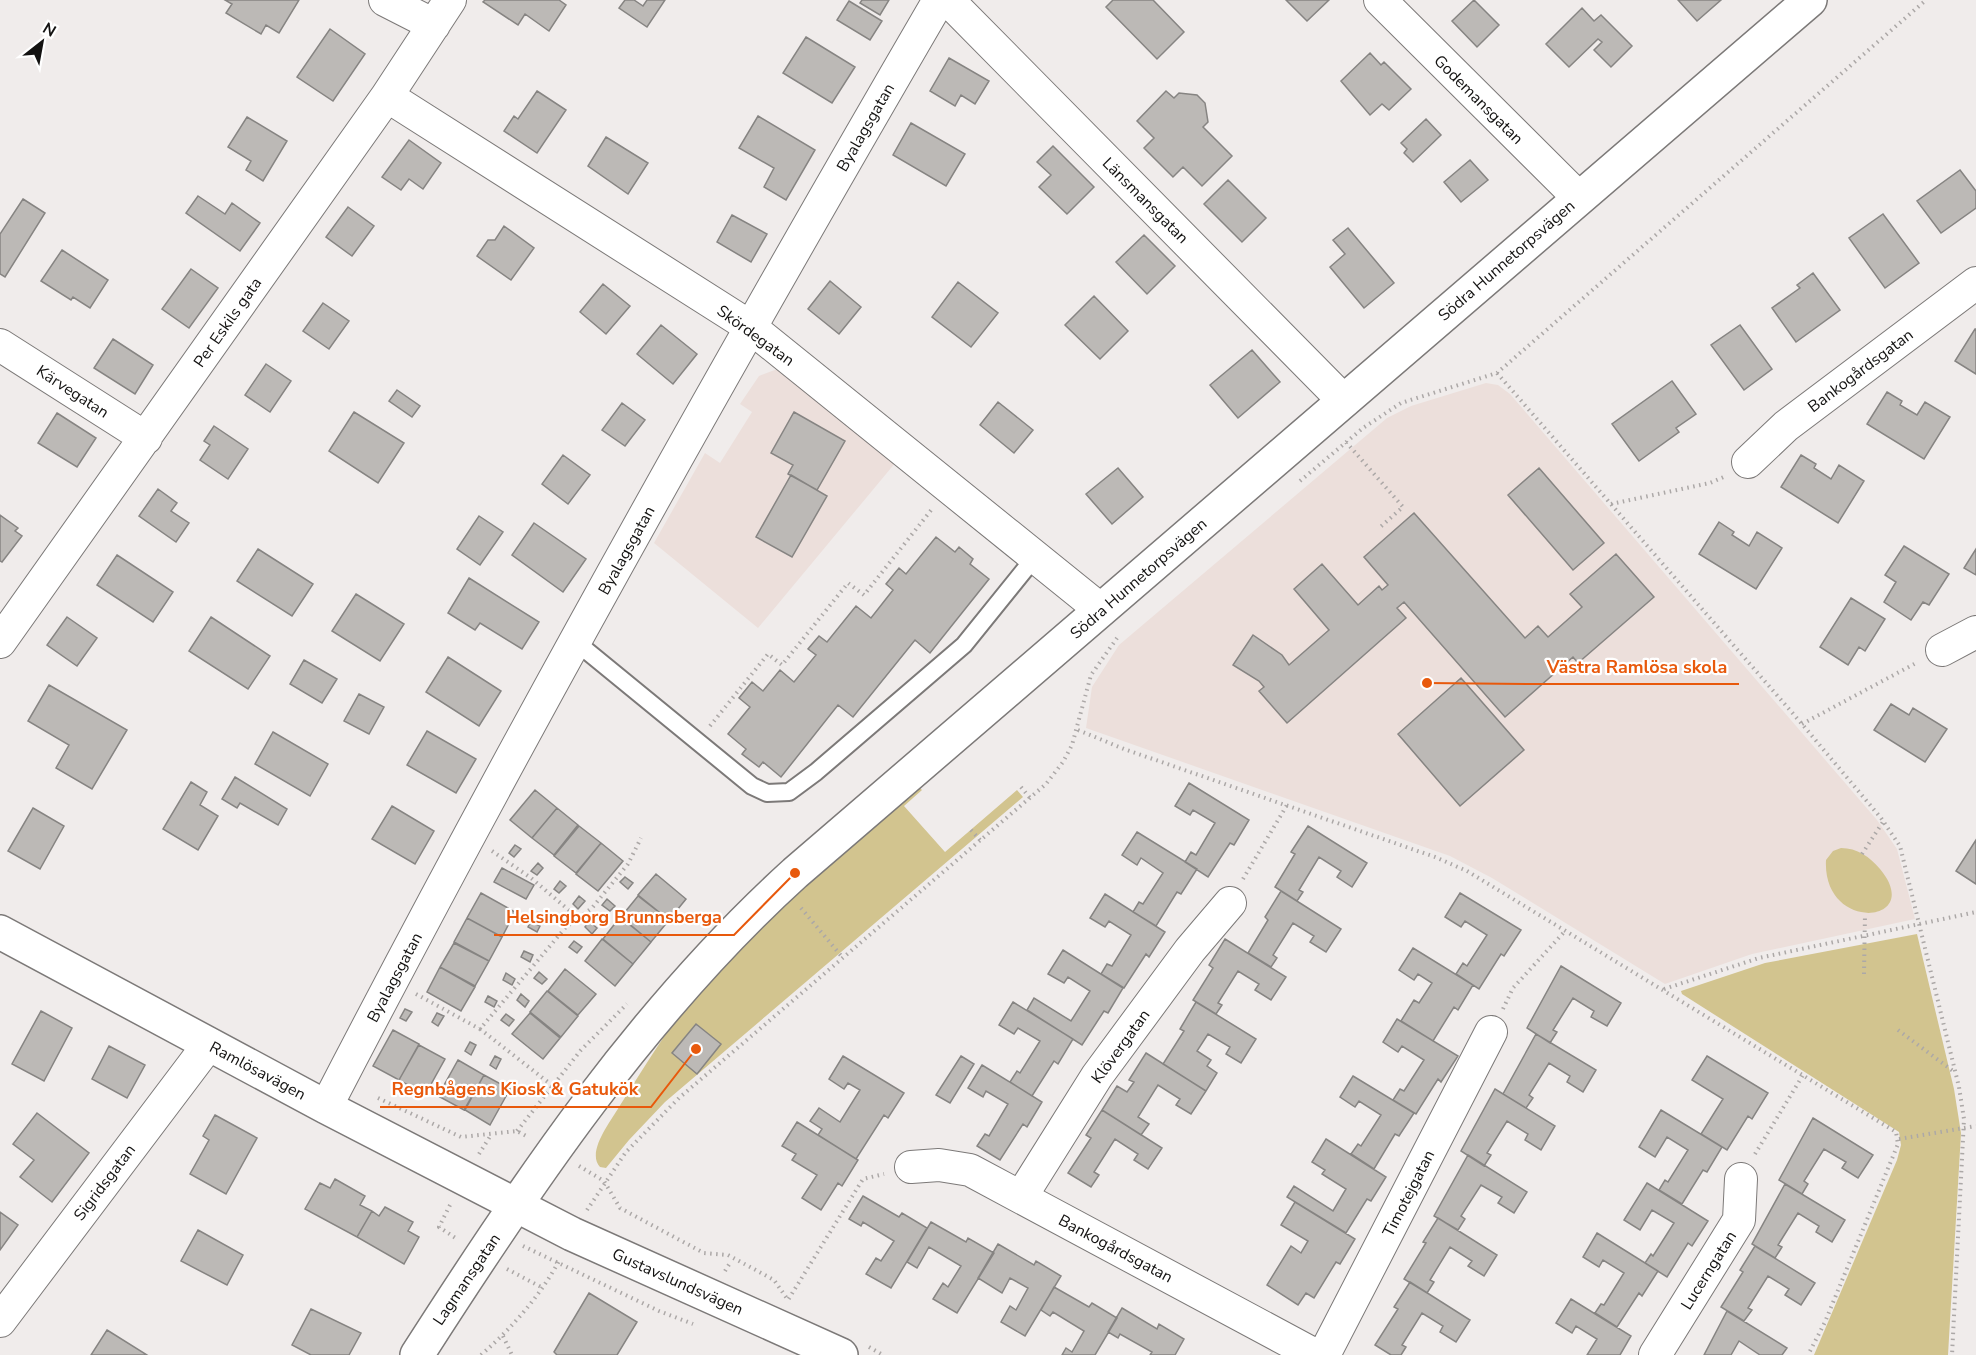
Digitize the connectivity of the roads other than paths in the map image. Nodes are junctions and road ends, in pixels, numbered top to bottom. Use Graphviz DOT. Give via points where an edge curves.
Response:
graph roads {
  1 [pos="385,0"];
  2 [pos="939,0"];
  3 [pos="948,0"];
  4 [pos="1380,0"];
  5 [pos="1810,0"];
  6 [pos="442,13"];
  7 [pos="387,96"];
  8 [pos="1578,197"];
  9 [pos="1976,283"];
  10 [pos="749,326"];
  11 [pos="0,345"];
  12 [pos="1344,401"];
  13 [pos="146,438"];
  14 [pos="1748,462"];
  15 [pos="1035,557"];
  16 [pos="1109,623"];
  17 [pos="1976,632"];
  18 [pos="0,642"];
  19 [pos="576,642"];
  20 [pos="1942,650"];
  21 [pos="1230,903"];
  22 [pos="0,932"];
  23 [pos="1491,1032"];
  24 [pos="209,1044"];
  25 [pos="326,1107"];
  26 [pos="911,1167"];
  27 [pos="1741,1179"];
  28 [pos="1021,1197"];
  29 [pos="517,1205"];
  30 [pos="0,1321"];
  31 [pos="417,1355"];
  32 [pos="841,1355"];
  33 [pos="1315,1355"];
  34 [pos="1324,1355"];
  35 [pos="1655,1355"];
  1 -- 6 [label="street"];
  2 -- 10 [label="street, Byalagsgatan"];
  3 -- 12 [label="street, Länsmansgatan"];
  4 -- 8 [label="street, Godemansgatan"];
  5 -- 8 [label="street, Södra Hunnetorpsvägen"];
  6 -- 7 [label="street, Per Eskils gata"];
  7 -- 10 [label="street, Skördegatan"];
  7 -- 13 [label="street, Per Eskils gata"];
  8 -- 12 [label="street, Södra Hunnetorpsvägen"];
  9 -- 14 [label="street, Bankogårdsgatan" via="1786,426"];
  10 -- 15 [label="street, Skördegatan"];
  10 -- 19 [label="street, Byalagsgatan"];
  11 -- 13 [label="street, Kärvegatan"];
  12 -- 16 [label="street, Södra Hunnetorpsvägen"];
  13 -- 18 [label="street, Per Eskils gata"];
  15 -- 16 [label="street, Skördegatan"];
  15 -- 19 [label="lane" via="964,645 789,792 767,793 752,786"];
  16 -- 29 [label="street, Södra Hunnetorpsvägen" via="795,873 730,934 590,1101"];
  17 -- 20 [label="street"];
  19 -- 25 [label="street, Byalagsgatan"];
  21 -- 28 [label="street, Klövergatan" via="1190,950 1097,1076"];
  22 -- 24 [label="street, Ramlösavägen"];
  23 -- 34 [label="street, Timotejgatan"];
  24 -- 25 [label="street, Ramlösavägen"];
  24 -- 30 [label="street, Sigridsgatan"];
  25 -- 29 [label="street, Ramlösavägen"];
  26 -- 28 [label="street, Bankogårdsgatan" via="939,1165 970,1170"];
  27 -- 35 [label="street, Lucerngatan" via="1738,1220"];
  28 -- 33 [label="street, Bankogårdsgatan"];
  29 -- 31 [label="street, Lagmansgatan"];
  29 -- 32 [label="street, Gustavslundsvägen" via="572,1234"];
}
